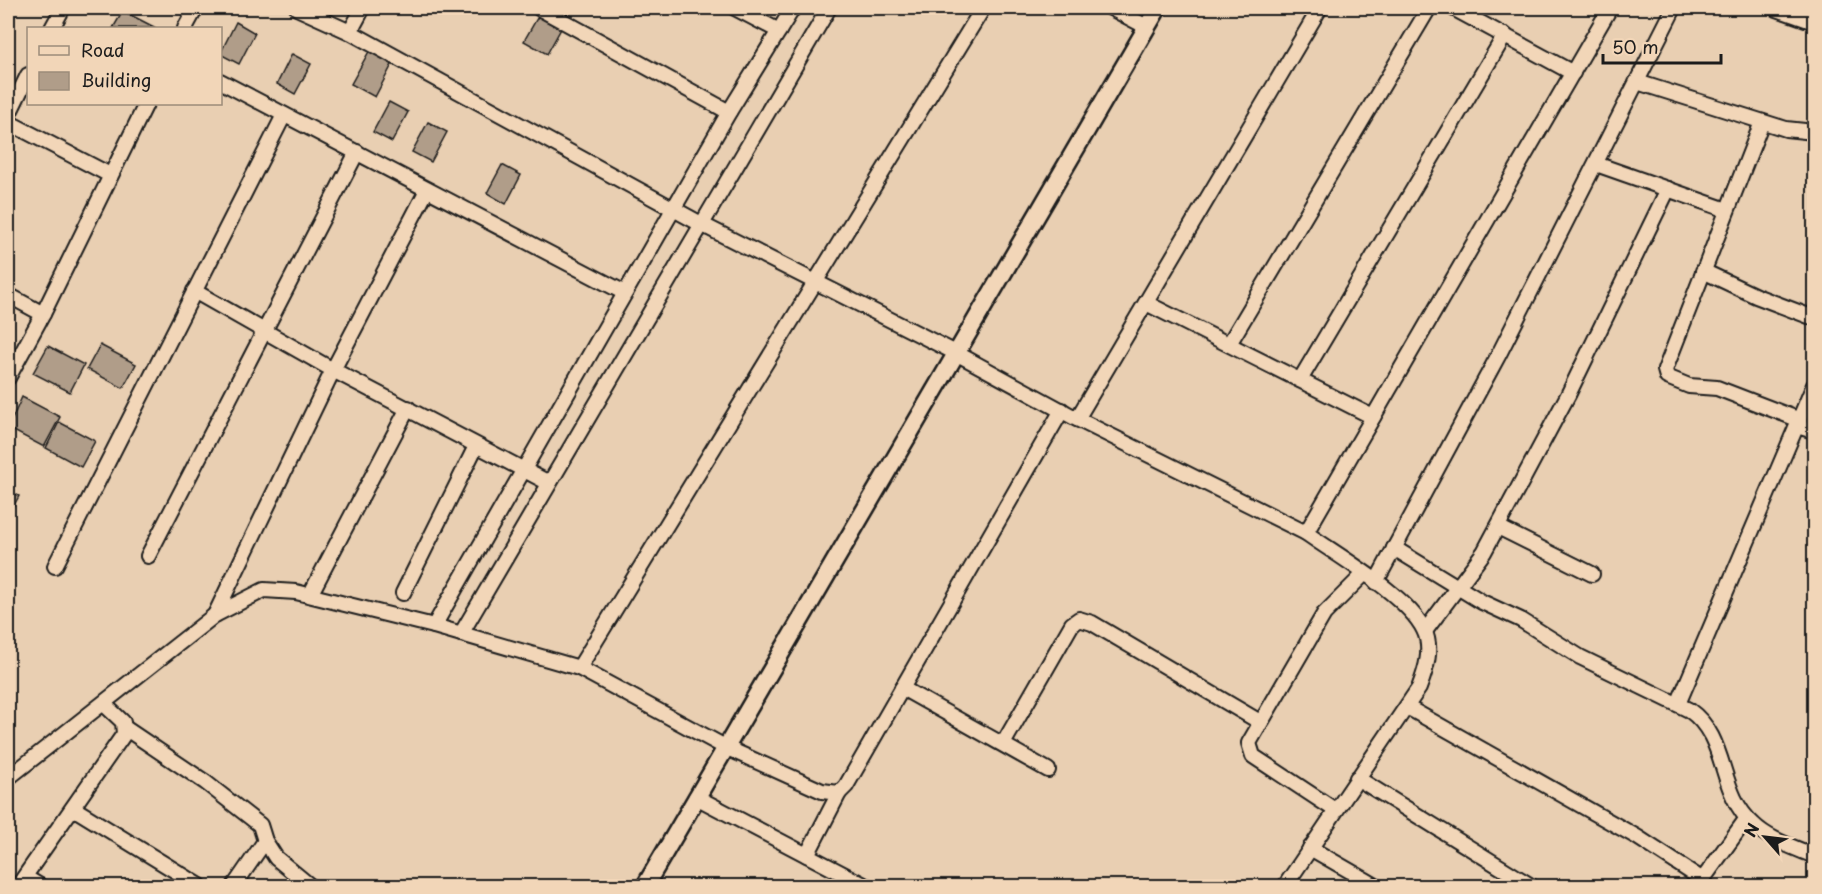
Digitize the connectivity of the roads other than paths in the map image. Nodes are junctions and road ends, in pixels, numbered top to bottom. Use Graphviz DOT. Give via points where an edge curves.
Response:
graph roads {
  1 [pos="63,8"];
  2 [pos="196,8"];
  3 [pos="297,8"];
  4 [pos="363,8"];
  5 [pos="539,8"];
  6 [pos="735,8"];
  7 [pos="792,8"];
  8 [pos="829,8"];
  9 [pos="982,8"];
  10 [pos="1111,8"];
  11 [pos="1158,8"];
  12 [pos="1320,8"];
  13 [pos="1429,8"];
  14 [pos="1453,8"];
  15 [pos="1610,8"];
  16 [pos="1674,8"];
  17 [pos="1774,8"];
  18 [pos="1815,22"];
  19 [pos="53,27"];
  20 [pos="186,27"];
  21 [pos="1147,27"];
  22 [pos="779,31"];
  23 [pos="350,32"];
  24 [pos="1506,35"];
  25 [pos="1573,73"];
  26 [pos="27,77"];
  27 [pos="222,82"];
  28 [pos="1637,82"];
  29 [pos="145,105"];
  30 [pos="729,112"];
  31 [pos="284,115"];
  32 [pos="8,116"];
  33 [pos="8,122"];
  34 [pos="1762,122"];
  35 [pos="1815,132"];
  36 [pos="357,152"];
  37 [pos="1596,164"];
  38 [pos="110,175"];
  39 [pos="1668,189"];
  40 [pos="427,190"];
  41 [pos="674,209"];
  42 [pos="1727,210"];
  43 [pos="701,224"];
  44 [pos="1703,271"];
  45 [pos="814,284"];
  46 [pos="194,291"];
  47 [pos="625,293"];
  48 [pos="8,295"];
  49 [pos="1146,303"];
  50 [pos="43,314"];
  51 [pos="1815,318"];
  52 [pos="265,330"];
  53 [pos="1229,344"];
  54 [pos="956,353"];
  55 [pos="333,370"];
  56 [pos="8,378"];
  57 [pos="1300,380"];
  58 [pos="1815,385"];
  59 [pos="408,408"];
  60 [pos="1062,410"];
  61 [pos="1373,417"];
  62 [pos="1077,419"];
  63 [pos="1798,423"];
  64 [pos="1815,431"];
  65 [pos="476,446"];
  66 [pos="524,470"];
  67 [pos="549,483"];
  68 [pos="1498,527"];
  69 [pos="1305,533"];
  70 [pos="1394,548"];
  71 [pos="148,556"];
  72 [pos="55,566"];
  73 [pos="1364,574"];
  74 [pos="1592,574"];
  75 [pos="1376,582"];
  76 [pos="1460,588"];
  77 [pos="404,593"];
  78 [pos="310,595"];
  79 [pos="215,615"];
  80 [pos="434,626"];
  81 [pos="1425,631"];
  82 [pos="461,634"];
  83 [pos="579,668"];
  84 [pos="902,688"];
  85 [pos="104,704"];
  86 [pos="1678,704"];
  87 [pos="1407,707"];
  88 [pos="1260,722"];
  89 [pos="125,728"];
  90 [pos="1003,744"];
  91 [pos="725,747"];
  92 [pos="1048,770"];
  93 [pos="8,778"];
  94 [pos="1357,778"];
  95 [pos="838,793"];
  96 [pos="696,797"];
  97 [pos="73,808"];
  98 [pos="1335,810"];
  99 [pos="1747,818"];
  100 [pos="265,841"];
  101 [pos="1310,848"];
  102 [pos="807,855"];
  103 [pos="1815,856"];
  104 [pos="22,882"];
  105 [pos="1701,883"];
  106 [pos="40,886"];
  107 [pos="200,886"];
  108 [pos="234,886"];
  109 [pos="310,886"];
  110 [pos="648,886"];
  111 [pos="866,886"];
  112 [pos="1285,886"];
  113 [pos="1376,886"];
  114 [pos="1531,886"];
  1 -- 19 [label="street"];
  2 -- 20 [label="street"];
  3 -- 23 [label="street"];
  4 -- 23 [label="street"];
  5 -- 30 [label="street"];
  6 -- 22 [label="street"];
  7 -- 22 [label="street"];
  8 -- 43 [label="street"];
  9 -- 45 [label="street"];
  10 -- 21 [label="street"];
  11 -- 21 [label="street"];
  12 -- 49 [label="street"];
  13 -- 53 [label="street"];
  14 -- 24 [label="street"];
  15 -- 25 [label="street"];
  16 -- 28 [label="street"];
  17 -- 18 [label="street"];
  21 -- 54 [label="street"];
  22 -- 30 [label="street"];
  23 -- 41 [label="street"];
  24 -- 25 [label="street"];
  24 -- 57 [label="street"];
  25 -- 61 [label="street"];
  26 -- 32 [label="street"];
  27 -- 31 [label="street"];
  28 -- 34 [label="street"];
  28 -- 37 [label="street"];
  29 -- 38 [label="street"];
  30 -- 41 [label="street"];
  31 -- 36 [label="street"];
  31 -- 46 [label="street"];
  33 -- 38 [label="street"];
  34 -- 35 [label="street"];
  34 -- 42 [label="street"];
  36 -- 40 [label="street"];
  36 -- 52 [label="street"];
  37 -- 39 [label="street"];
  37 -- 70 [label="street"];
  38 -- 50 [label="street"];
  39 -- 42 [label="street"];
  39 -- 68 [label="street"];
  40 -- 47 [label="street"];
  40 -- 55 [label="street"];
  41 -- 43 [label="street"];
  41 -- 47 [label="street"];
  42 -- 44 [label="street"];
  43 -- 45 [label="street"];
  43 -- 67 [label="street"];
  44 -- 51 [label="street"];
  44 -- 63 [label="street" via="1667,359 1667,377 1689,386 1717,388"];
  45 -- 54 [label="street"];
  45 -- 83 [label="street"];
  46 -- 52 [label="street"];
  46 -- 72 [label="street"];
  47 -- 66 [label="street"];
  48 -- 50 [label="street"];
  49 -- 53 [label="street"];
  49 -- 62 [label="street"];
  50 -- 56 [label="street"];
  52 -- 55 [label="street"];
  52 -- 71 [label="street"];
  53 -- 57 [label="street"];
  54 -- 60 [label="street"];
  54 -- 91 [label="street"];
  55 -- 59 [label="street"];
  55 -- 79 [label="street"];
  57 -- 61 [label="street"];
  58 -- 63 [label="street"];
  59 -- 65 [label="street"];
  59 -- 78 [label="street"];
  60 -- 62 [label="street"];
  60 -- 84 [label="street"];
  61 -- 69 [label="street"];
  62 -- 69 [label="street"];
  63 -- 64 [label="street"];
  63 -- 86 [label="street"];
  65 -- 66 [label="street"];
  65 -- 77 [label="street"];
  66 -- 67 [label="street"];
  66 -- 80 [label="street"];
  67 -- 82 [label="street"];
  68 -- 74 [label="street"];
  68 -- 76 [label="street"];
  69 -- 73 [label="street"];
  70 -- 75 [label="street"];
  70 -- 76 [label="street"];
  73 -- 75 [label="street"];
  73 -- 88 [label="street" via="1324,614"];
  75 -- 81 [label="street" via="1415,616"];
  76 -- 81 [label="street"];
  76 -- 86 [label="street" via="1580,657"];
  78 -- 79 [label="street" via="264,590"];
  78 -- 80 [label="street"];
  79 -- 85 [label="street"];
  80 -- 82 [label="street"];
  81 -- 87 [label="street" via="1425,672"];
  82 -- 83 [label="street"];
  83 -- 91 [label="street"];
  84 -- 90 [label="street"];
  84 -- 95 [label="street" via="846,786"];
  85 -- 89 [label="street"];
  85 -- 93 [label="street"];
  86 -- 99 [label="street" via="1702,718 1711,730 1732,797"];
  87 -- 94 [label="street"];
  87 -- 105 [label="street" via="1637,837"];
  88 -- 90 [label="street" via="1092,622 1079,619 1072,624"];
  88 -- 98 [label="street" via="1249,743 1253,756"];
  89 -- 97 [label="street"];
  89 -- 100 [label="street" via="260,825"];
  90 -- 92 [label="street"];
  91 -- 95 [label="street" via="822,791"];
  91 -- 96 [label="street"];
  94 -- 98 [label="street"];
  94 -- 114 [label="street"];
  95 -- 102 [label="street"];
  96 -- 102 [label="street"];
  96 -- 110 [label="street"];
  97 -- 104 [label="street"];
  97 -- 107 [label="street"];
  98 -- 101 [label="street"];
  99 -- 103 [label="street" via="1778,840"];
  99 -- 105 [label="street"];
  100 -- 108 [label="street"];
  100 -- 109 [label="street" via="286,869"];
  101 -- 112 [label="street"];
  101 -- 113 [label="street"];
  102 -- 111 [label="street"];
  104 -- 106 [label="street"];
}
